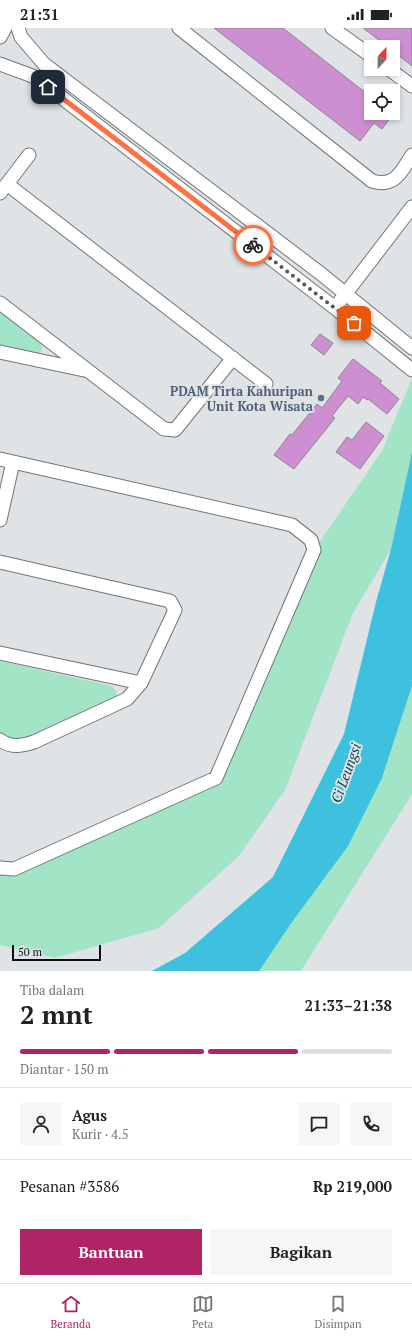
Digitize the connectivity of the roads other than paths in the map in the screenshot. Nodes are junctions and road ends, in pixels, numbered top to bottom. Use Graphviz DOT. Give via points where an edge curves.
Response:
graph roads {
  1 [pos="5,28"];
  2 [pos="18,28"];
  3 [pos="179,28"];
  4 [pos="332,28"];
  5 [pos="0,37"];
  6 [pos="364,51"];
  7 [pos="0,64"];
  8 [pos="398,76"];
  9 [pos="412,86"];
  10 [pos="29,155"];
  11 [pos="412,155"];
  12 [pos="4,188"];
  13 [pos="412,207"];
  14 [pos="346,294"];
  15 [pos="0,304"];
  16 [pos="335,308"];
  17 [pos="412,348"];
  18 [pos="0,352"];
  19 [pos="233,358"];
  20 [pos="88,370"];
  21 [pos="412,370"];
  22 [pos="266,384"];
  23 [pos="6,460"];
  24 [pos="0,520"];
  25 [pos="0,562"];
  26 [pos="0,653"];
  27 [pos="141,683"];
  28 [pos="0,740"];
  29 [pos="0,868"];
  1 -- 5 [label="street"];
  2 -- 14 [label="street" via="21,37 44,64"];
  3 -- 11 [label="street" via="372,181 386,183 393,180"];
  4 -- 6 [label="street"];
  7 -- 16 [label="street" via="35,78"];
  8 -- 9 [label="street"];
  10 -- 12 [label="street"];
  12 -- 19 [label="street"];
  13 -- 14 [label="street"];
  14 -- 16 [label="street"];
  14 -- 17 [label="street"];
  15 -- 20 [label="street"];
  16 -- 21 [label="street"];
  18 -- 20 [label="street"];
  19 -- 20 [label="street" via="175,430 164,429"];
  19 -- 22 [label="street"];
  23 -- 24 [label="street"];
  23 -- 29 [label="street" via="292,525 311,540 314,550 216,778 14,869"];
  25 -- 27 [label="street" via="170,602 175,610"];
  26 -- 27 [label="street"];
  27 -- 28 [label="street" via="127,699 34,742 18,747"];
}
